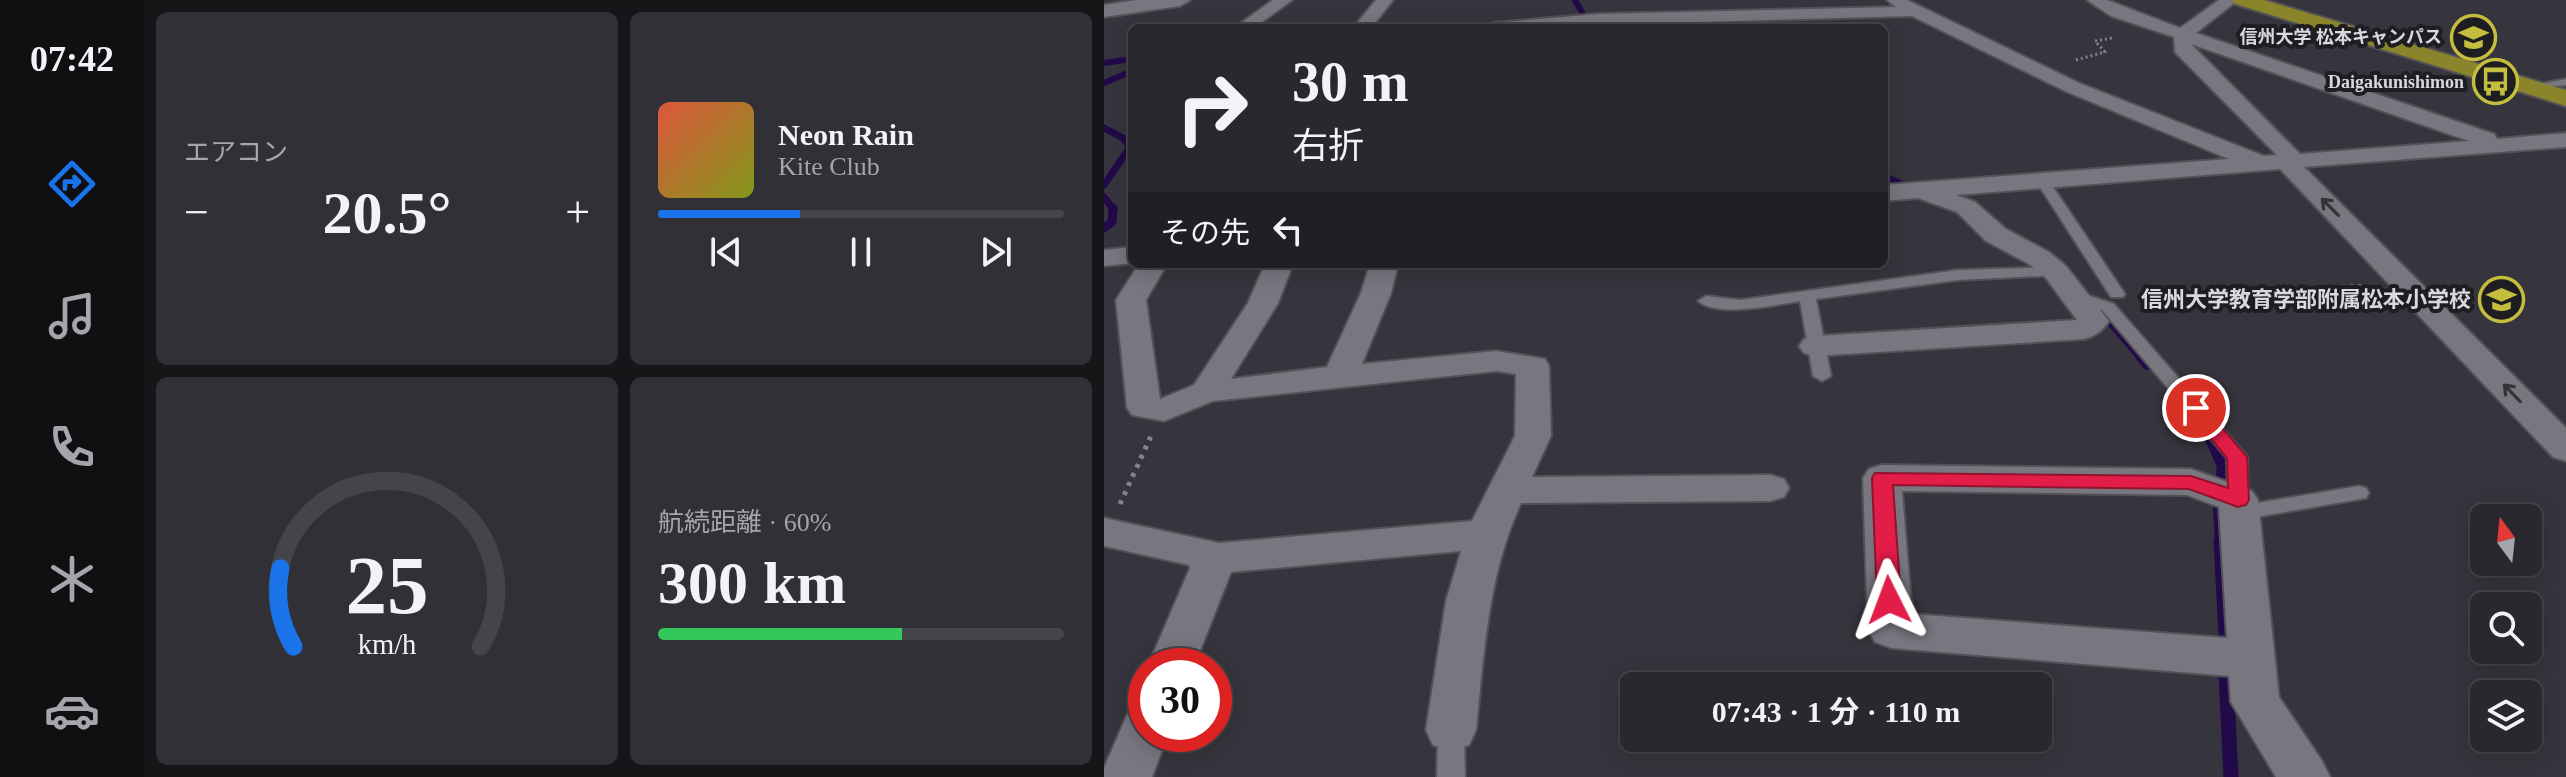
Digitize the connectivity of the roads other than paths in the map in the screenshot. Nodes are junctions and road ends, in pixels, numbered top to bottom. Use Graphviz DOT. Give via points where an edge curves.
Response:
graph roads {
  1 [pos="1180,0"];
  2 [pos="1284,0"];
  3 [pos="1385,0"];
  4 [pos="1681,0"];
  5 [pos="1895,0"];
  6 [pos="2095,0"];
  7 [pos="2230,0"];
  8 [pos="2242,0"];
  9 [pos="1153,2"];
  10 [pos="1522,9"];
  11 [pos="1104,11"];
  12 [pos="1915,11"];
  13 [pos="1686,19"];
  14 [pos="1747,22"];
  15 [pos="1535,23"];
  16 [pos="1249,24"];
  17 [pos="1365,24"];
  18 [pos="1527,24"];
  19 [pos="2183,34"];
  20 [pos="2566,82"];
  21 [pos="2527,87"];
  22 [pos="2566,98"];
  23 [pos="2566,140"];
  24 [pos="2501,145"];
  25 [pos="2275,162"];
  26 [pos="2042,181"];
  27 [pos="1896,189"];
  28 [pos="1128,255"];
  29 [pos="1104,258"];
  30 [pos="1151,268"];
  31 [pos="1277,268"];
  32 [pos="1383,268"];
  33 [pos="2056,272"];
  34 [pos="2117,294"];
  35 [pos="1807,296"];
  36 [pos="2075,296"];
  37 [pos="1706,301"];
  38 [pos="1815,346"];
  39 [pos="1340,376"];
  40 [pos="1822,376"];
  41 [pos="1206,392"];
  42 [pos="2566,449"];
  43 [pos="1770,488"];
  44 [pos="1508,490"];
  45 [pos="2359,493"];
  46 [pos="2239,506"];
  47 [pos="1105,532"];
  48 [pos="1486,534"];
  49 [pos="1208,559"];
  50 [pos="1178,648"];
  51 [pos="2252,659"];
  52 [pos="1451,730"];
  53 [pos="1136,752"];
  54 [pos="1126,777"];
  55 [pos="1451,777"];
  56 [pos="2304,777"];
  1 -- 9 [label="street"];
  2 -- 16 [label="street"];
  3 -- 17 [label="street"];
  4 -- 13 [label="street"];
  5 -- 12 [label="street"];
  6 -- 19 [label="street"];
  7 -- 19 [label="street"];
  8 -- 21 [label="highway"];
  9 -- 11 [label="street"];
  10 -- 15 [label="street"];
  12 -- 14 [label="street"];
  12 -- 25 [label="street" via="2037,71"];
  13 -- 14 [label="street"];
  13 -- 15 [label="street"];
  15 -- 18 [label="street"];
  19 -- 24 [label="street"];
  19 -- 25 [label="street" via="2182,48 2288,153"];
  20 -- 21 [label="lane"];
  21 -- 22 [label="highway"];
  23 -- 24 [label="street"];
  24 -- 25 [label="street"];
  25 -- 26 [label="street"];
  42 -- 25 [label="street, one-way" via="2291,168"];
  26 -- 27 [label="street"];
  26 -- 34 [label="lane"];
  27 -- 33 [label="street" via="1966,207 1996,235"];
  28 -- 29 [label="street"];
  30 -- 41 [label="street" via="1131,300 1144,408 1164,410"];
  31 -- 41 [label="street" via="1263,303"];
  32 -- 39 [label="street"];
  33 -- 35 [label="lane" via="1958,275"];
  33 -- 36 [label="street"];
  35 -- 37 [label="lane" via="1740,305"];
  35 -- 38 [label="lane"];
  36 -- 38 [label="street" via="2094,321 2084,330"];
  36 -- 46 [label="lane" via="2108,307 2237,457"];
  38 -- 40 [label="lane"];
  39 -- 41 [label="street"];
  39 -- 44 [label="street" via="1496,361 1533,366 1533,436"];
  43 -- 44 [label="street"];
  44 -- 48 [label="street"];
  45 -- 46 [label="lane"];
  46 -- 51 [label="street"];
  46 -- 51 [label="street" via="2191,482 1882,478 1891,630"];
  47 -- 49 [label="street" via="1206,554"];
  48 -- 49 [label="street"];
  48 -- 52 [label="street" via="1468,601"];
  49 -- 50 [label="street" via="1211,568"];
  51 -- 56 [label="street" via="2255,702"];
  52 -- 55 [label="lane"];
  53 -- 54 [label="street"];
}
